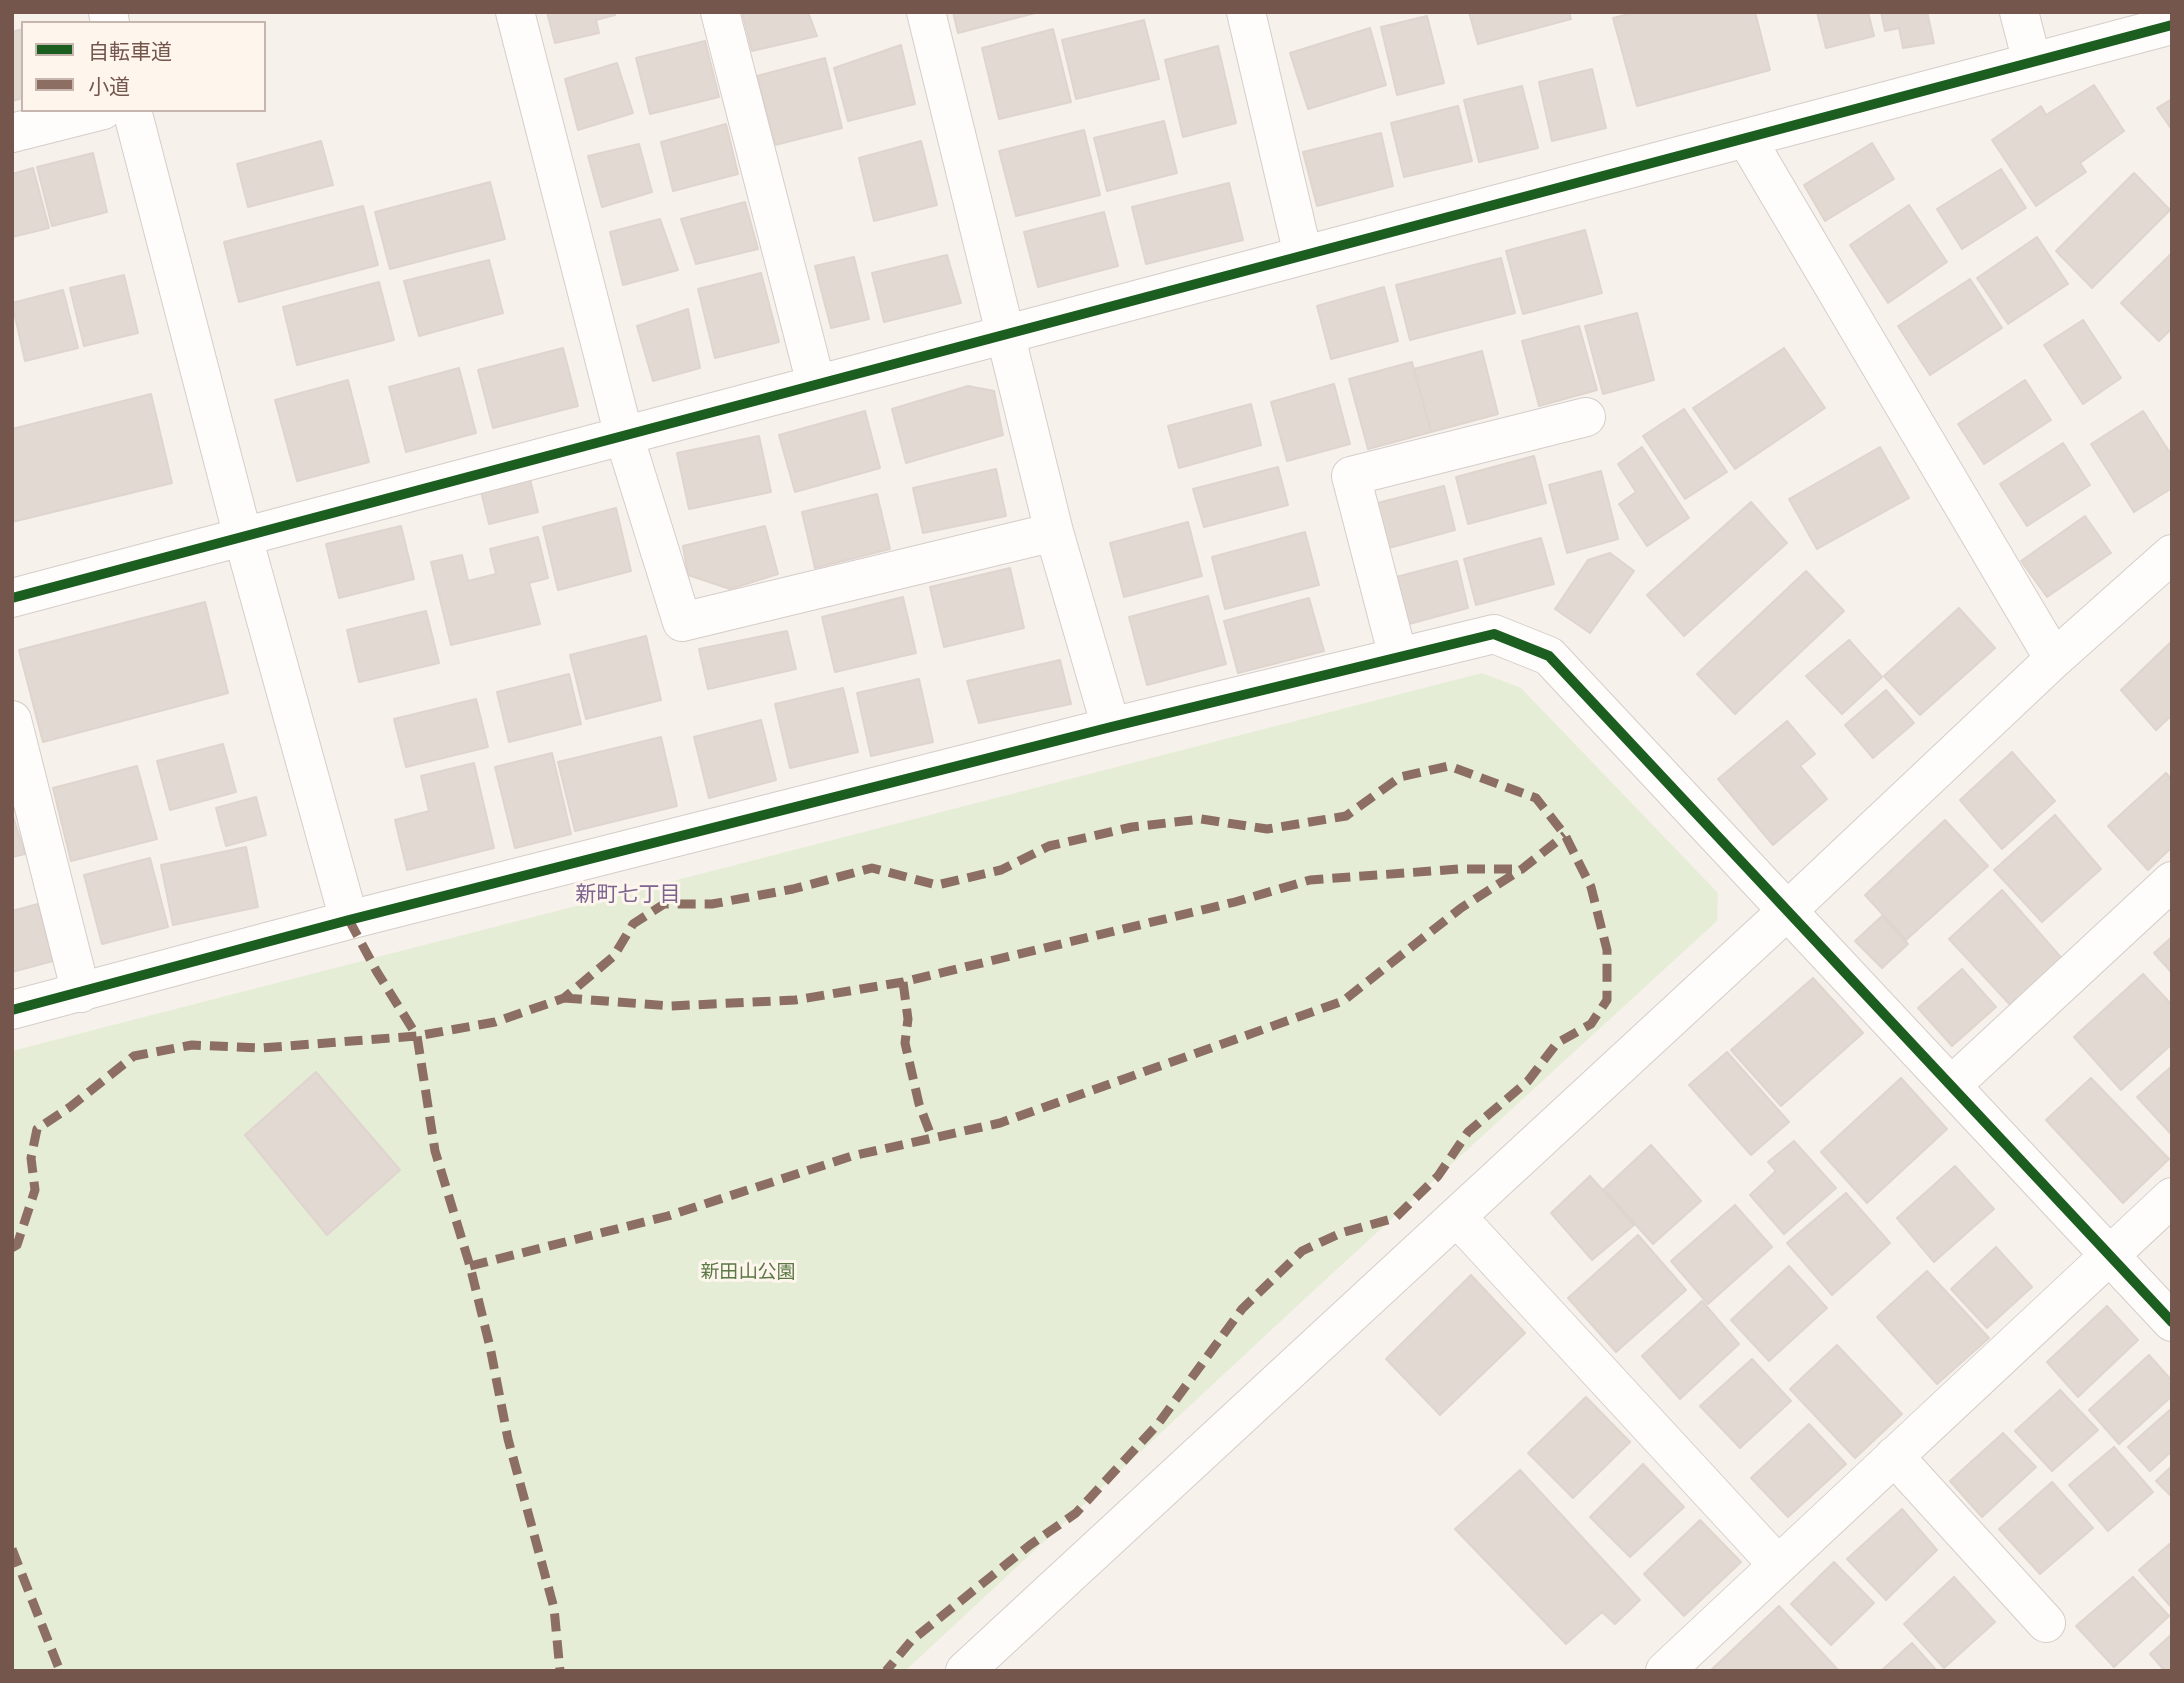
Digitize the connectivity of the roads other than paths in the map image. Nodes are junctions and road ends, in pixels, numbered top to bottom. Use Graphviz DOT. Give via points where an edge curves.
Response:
graph roads {
  1 [pos="515,12"];
  2 [pos="720,12"];
  3 [pos="926,12"];
  4 [pos="1246,12"];
  5 [pos="2019,12"];
  6 [pos="2172,25"];
  7 [pos="2032,62"];
  8 [pos="95,112"];
  9 [pos="133,112"];
  10 [pos="12,133"];
  11 [pos="1746,138"];
  12 [pos="1303,255"];
  13 [pos="1006,334"];
  14 [pos="816,384"];
  15 [pos="1586,417"];
  16 [pos="624,436"];
  17 [pos="1054,532"];
  18 [pos="243,537"];
  19 [pos="2172,554"];
  20 [pos="12,598"];
  21 [pos="1398,657"];
  22 [pos="2054,659"];
  23 [pos="12,720"];
  24 [pos="1111,727"];
  25 [pos="2172,881"];
  26 [pos="1788,910"];
  27 [pos="349,920"];
  28 [pos="81,992"];
  29 [pos="12,1010"];
  30 [pos="1952,1085"];
  31 [pos="2172,1197"];
  32 [pos="1457,1217"];
  33 [pos="2109,1256"];
  34 [pos="2172,1322"];
  35 [pos="1894,1457"];
  36 [pos="1778,1565"];
  37 [pos="2046,1623"];
  38 [pos="965,1671"];
  39 [pos="1665,1671"];
  1 -- 16 [label="street"];
  2 -- 14 [label="street"];
  3 -- 13 [label="street"];
  4 -- 12 [label="street"];
  5 -- 7 [label="street"];
  6 -- 7 [label="street"];
  7 -- 11 [label="street"];
  8 -- 10 [label="street"];
  9 -- 18 [label="street"];
  11 -- 12 [label="street"];
  11 -- 22 [label="street"];
  12 -- 13 [label="street"];
  13 -- 14 [label="street"];
  13 -- 17 [label="street"];
  14 -- 16 [label="street"];
  15 -- 21 [label="street" via="1351,477"];
  16 -- 17 [label="street" via="682,622"];
  16 -- 18 [label="street"];
  17 -- 24 [label="street"];
  18 -- 20 [label="street"];
  18 -- 27 [label="street"];
  19 -- 22 [label="street"];
  21 -- 24 [label="street"];
  21 -- 26 [label="street" via="1494,634 1549,656"];
  22 -- 26 [label="street"];
  23 -- 28 [label="street"];
  24 -- 27 [label="street"];
  25 -- 30 [label="street"];
  26 -- 30 [label="street"];
  26 -- 32 [label="street"];
  27 -- 28 [label="street"];
  28 -- 29 [label="street"];
  30 -- 33 [label="street"];
  31 -- 33 [label="street"];
  32 -- 36 [label="street"];
  32 -- 38 [label="street"];
  33 -- 34 [label="street"];
  33 -- 35 [label="street"];
  35 -- 36 [label="street"];
  35 -- 37 [label="street"];
  36 -- 39 [label="street"];
}
